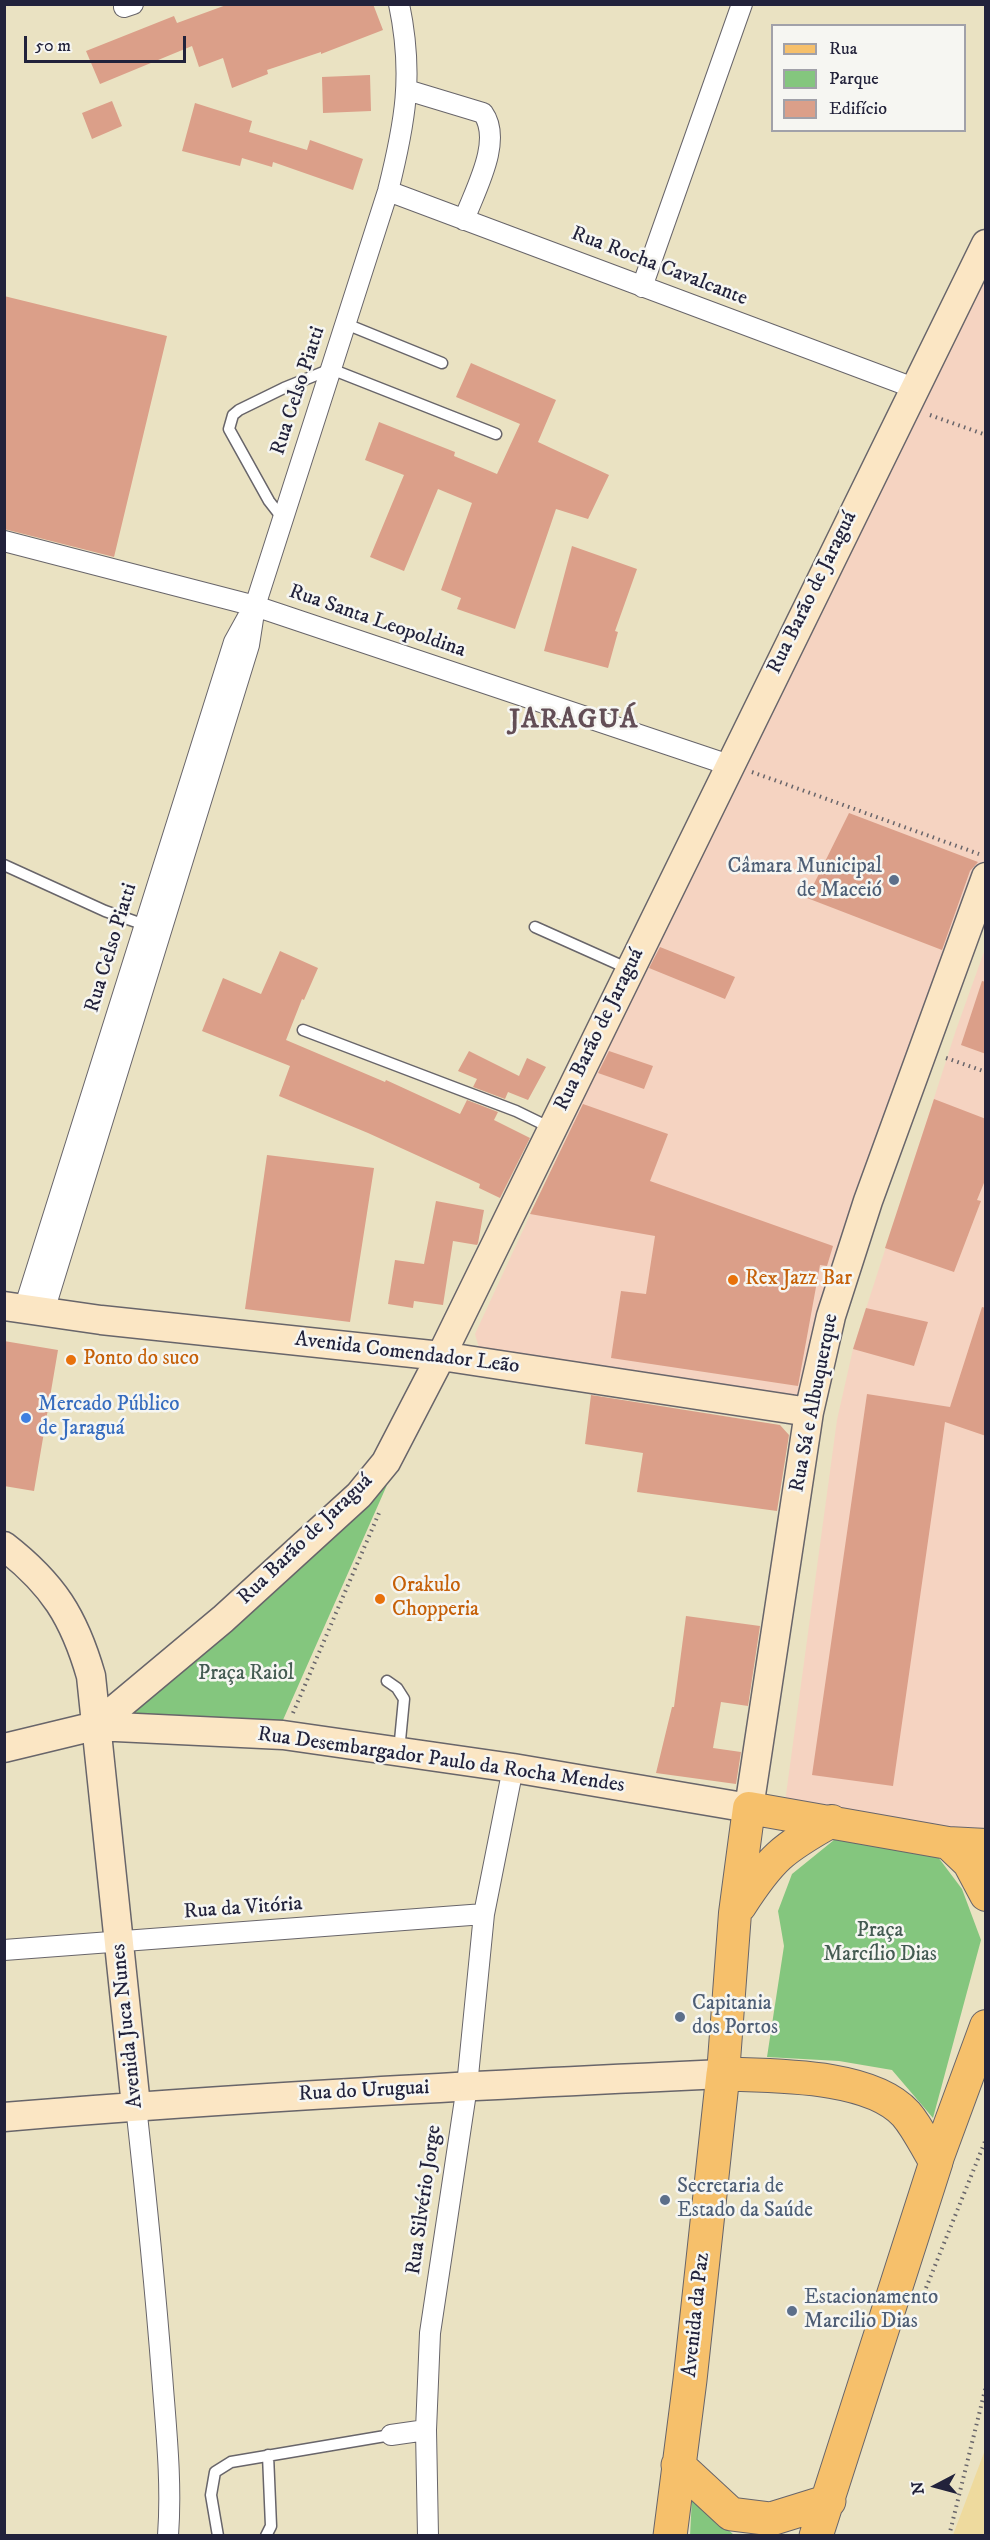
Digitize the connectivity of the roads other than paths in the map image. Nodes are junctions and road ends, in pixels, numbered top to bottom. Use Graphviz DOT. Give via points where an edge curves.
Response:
graph roads {
  1 [pos="399,4"];
  2 [pos="742,4"];
  3 [pos="407,90"];
  4 [pos="388,192"];
  5 [pos="464,220"];
  6 [pos="986,244"];
  7 [pos="642,286"];
  8 [pos="346,324"];
  9 [pos="442,363"];
  10 [pos="331,369"];
  11 [pos="910,397"];
  12 [pos="496,434"];
  13 [pos="283,519"];
  14 [pos="4,541"];
  15 [pos="255,606"];
  16 [pos="729,765"];
  17 [pos="4,865"];
  18 [pos="986,877"];
  19 [pos="145,925"];
  20 [pos="535,927"];
  21 [pos="629,969"];
  22 [pos="303,1030"];
  23 [pos="552,1128"];
  24 [pos="24,1309"];
  25 [pos="441,1356"];
  26 [pos="808,1412"];
  27 [pos="4,1546"];
  28 [pos="387,1681"];
  29 [pos="95,1726"];
  30 [pos="4,1748"];
  31 [pos="399,1752"];
  32 [pos="513,1767"];
  33 [pos="749,1808"];
  34 [pos="832,1821"];
  35 [pos="948,1843"];
  36 [pos="986,1845"];
  37 [pos="986,1895"];
  38 [pos="735,1913"];
  39 [pos="484,1914"];
  40 [pos="120,1942"];
  41 [pos="4,1950"];
  42 [pos="985,2021"];
  43 [pos="723,2074"];
  44 [pos="467,2086"];
  45 [pos="136,2106"];
  46 [pos="4,2117"];
  47 [pos="936,2162"];
  48 [pos="426,2430"];
  49 [pos="391,2435"];
  50 [pos="268,2456"];
  51 [pos="678,2465"];
  52 [pos="829,2501"];
  53 [pos="168,2535"];
  54 [pos="218,2535"];
  55 [pos="267,2535"];
  56 [pos="428,2535"];
  57 [pos="670,2535"];
  58 [pos="816,2535"];
  1 -- 3 [label="street, Rua Celso Piatti" via="407,43"];
  2 -- 7 [label="street"];
  3 -- 4 [label="street, Rua Celso Piatti" via="403,131"];
  3 -- 5 [label="street" via="483,113 490,123 491,145"];
  4 -- 5 [label="street, Rua Rocha Cavalcante"];
  4 -- 8 [label="street, Rua Celso Piatti"];
  5 -- 7 [label="street, Rua Rocha Cavalcante"];
  6 -- 11 [label="street, Rua Barão de Jaraguá"];
  7 -- 11 [label="street, Rua Rocha Cavalcante"];
  8 -- 9 [label="lane"];
  8 -- 10 [label="street, Rua Celso Piatti"];
  10 -- 12 [label="lane"];
  10 -- 13 [label="street, Rua Celso Piatti"];
  10 -- 13 [label="lane" via="239,410 230,421 232,437"];
  11 -- 16 [label="street, Rua Barão de Jaraguá"];
  13 -- 15 [label="street, Rua Celso Piatti"];
  14 -- 15 [label="street, Rua Santa Leopoldina"];
  15 -- 16 [label="street, Rua Santa Leopoldina"];
  15 -- 19 [label="street, Rua Celso Piatti" via="234,642"];
  15 -- 24 [label="street, Rua Celso Piatti" via="249,645"];
  16 -- 21 [label="street, Rua Barão de Jaraguá"];
  17 -- 19 [label="lane"];
  18 -- 26 [label="street, Rua Sá e Albuquerque" via="868,1201 831,1316"];
  19 -- 24 [label="street, Rua Celso Piatti"];
  20 -- 21 [label="lane"];
  21 -- 23 [label="street, Rua Barão de Jaraguá"];
  22 -- 23 [label="lane"];
  23 -- 25 [label="street, Rua Barão de Jaraguá"];
  24 -- 25 [label="street, Avenida Comendador Leão"];
  25 -- 26 [label="street, Avenida Comendador Leão"];
  25 -- 29 [label="street, Rua Barão de Jaraguá" via="386,1462 359,1495 223,1619"];
  26 -- 33 [label="street, Rua Sá e Albuquerque"];
  27 -- 29 [label="street, Avenida Juca Nunes" via="62,1603 80,1637 91,1676"];
  28 -- 31 [label="lane" via="404,1699"];
  29 -- 30 [label="street"];
  29 -- 31 [label="street, Rua Desembargador Paulo da Rocha Mendes" via="283,1735"];
  29 -- 40 [label="street, Avenida Juca Nunes"];
  31 -- 32 [label="street, Rua Desembargador Paulo da Rocha Mendes"];
  32 -- 33 [label="street, Rua Desembargador Paulo da Rocha Mendes"];
  32 -- 39 [label="street, Rua Silvério Jorge"];
  33 -- 34 [label="main road"];
  33 -- 38 [label="main road, Avenida da Paz"];
  34 -- 35 [label="main road"];
  34 -- 38 [label="main road" via="777,1854"];
  35 -- 36 [label="main road"];
  35 -- 37 [label="main road" via="969,1863"];
  38 -- 43 [label="main road, Avenida da Paz"];
  39 -- 40 [label="street, Rua da Vitória"];
  39 -- 44 [label="street, Rua Silvério Jorge"];
  40 -- 41 [label="street, Rua da Vitória"];
  40 -- 45 [label="street, Avenida Juca Nunes"];
  42 -- 47 [label="main road"];
  43 -- 44 [label="street, Rua do Uruguai"];
  43 -- 47 [label="highway" via="815,2081 881,2094 906,2114"];
  43 -- 51 [label="highway, Avenida da Paz"];
  44 -- 45 [label="street, Rua do Uruguai"];
  44 -- 48 [label="street, Rua Silvério Jorge" via="430,2333"];
  45 -- 46 [label="street, Rua do Uruguai"];
  45 -- 53 [label="street, Avenida Juca Nunes" via="154,2262 171,2493"];
  47 -- 52 [label="highway"];
  48 -- 49 [label="street"];
  48 -- 56 [label="street, Rua Silvério Jorge"];
  49 -- 50 [label="lane"];
  50 -- 54 [label="lane" via="231,2462 215,2472 212,2495"];
  50 -- 55 [label="lane"];
  51 -- 52 [label="highway" via="731,2514 771,2519"];
  51 -- 57 [label="highway, Avenida da Paz"];
  52 -- 58 [label="highway"];
}
